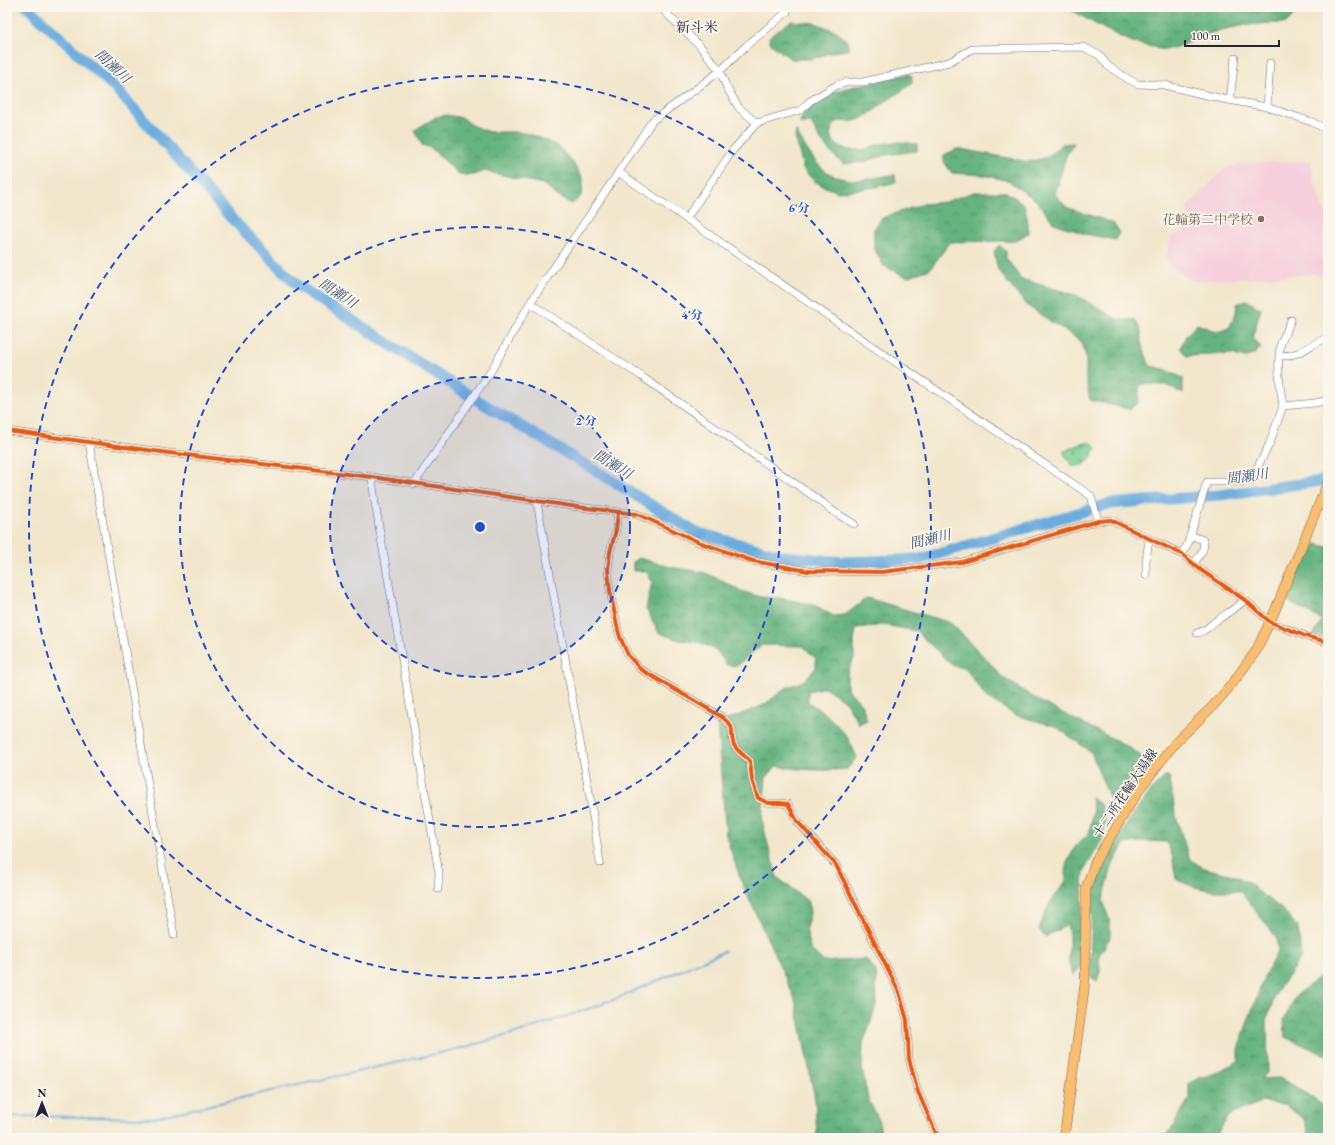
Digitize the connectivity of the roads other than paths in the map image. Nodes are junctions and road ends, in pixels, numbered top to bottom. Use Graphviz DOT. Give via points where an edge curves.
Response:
graph roads {
  1 [pos="660,7"];
  2 [pos="788,7"];
  3 [pos="1235,58"];
  4 [pos="1270,63"];
  5 [pos="720,71"];
  6 [pos="1230,100"];
  7 [pos="1267,107"];
  8 [pos="757,123"];
  9 [pos="1328,130"];
  10 [pos="618,172"];
  11 [pos="686,219"];
  12 [pos="530,303"];
  13 [pos="1291,320"];
  14 [pos="1328,338"];
  15 [pos="1280,356"];
  16 [pos="1328,400"];
  17 [pos="1283,406"];
  18 [pos="7,431"];
  19 [pos="89,442"];
  20 [pos="372,477"];
  21 [pos="414,484"];
  22 [pos="1327,485"];
  23 [pos="538,502"];
  24 [pos="618,513"];
  25 [pos="1097,519"];
  26 [pos="854,524"];
  27 [pos="1190,536"];
  28 [pos="1150,539"];
  29 [pos="1182,554"];
  30 [pos="1194,563"];
  31 [pos="1146,575"];
  32 [pos="1245,600"];
  33 [pos="1270,622"];
  34 [pos="1197,633"];
  35 [pos="1328,642"];
  36 [pos="600,863"];
  37 [pos="438,889"];
  38 [pos="174,935"];
  39 [pos="938,1138"];
  40 [pos="1064,1138"];
  1 -- 5 [label="street" via="700,46"];
  2 -- 5 [label="street" via="783,16"];
  3 -- 6 [label="street"];
  4 -- 7 [label="street"];
  5 -- 8 [label="street" via="739,108"];
  5 -- 10 [label="street" via="652,121"];
  6 -- 7 [label="street"];
  6 -- 8 [label="street" via="1164,85 1138,84 1108,66 1099,55 1083,48 988,48 972,49 950,62 863,82 837,85 810,101 801,110"];
  7 -- 9 [label="street"];
  8 -- 11 [label="street" via="733,150"];
  10 -- 11 [label="street"];
  10 -- 12 [label="street"];
  11 -- 25 [label="street" via="1091,496"];
  12 -- 21 [label="street" via="486,378"];
  12 -- 26 [label="street" via="641,376"];
  13 -- 15 [label="street" via="1281,344"];
  14 -- 15 [label="street" via="1291,356"];
  15 -- 17 [label="street"];
  16 -- 17 [label="street"];
  17 -- 27 [label="street" via="1252,478 1241,482 1207,482"];
  18 -- 19 [label="street"];
  19 -- 20 [label="street"];
  19 -- 38 [label="street"];
  20 -- 21 [label="street"];
  20 -- 37 [label="street" via="439,873"];
  21 -- 23 [label="street"];
  22 -- 33 [label="main road, 十二所花輪大湯線"];
  23 -- 24 [label="street"];
  23 -- 36 [label="street"];
  24 -- 25 [label="street" via="637,514 701,543 753,561 808,571 882,572 962,562"];
  24 -- 39 [label="street" via="608,570 618,630 628,655 640,669 730,723 733,743 750,761 752,780 758,798 768,803 788,804 797,821 836,865 899,992 907,1020 909,1059 918,1092"];
  25 -- 28 [label="street" via="1111,520"];
  27 -- 29 [label="street"];
  27 -- 30 [label="street" via="1203,540 1204,544 1204,550"];
  28 -- 29 [label="street"];
  28 -- 31 [label="street"];
  29 -- 30 [label="street"];
  30 -- 32 [label="street"];
  32 -- 33 [label="street"];
  32 -- 34 [label="street" via="1234,610"];
  33 -- 35 [label="street"];
  33 -- 40 [label="main road, 十二所花輪大湯線" via="1256,651 1237,678 1175,743 1141,787 1090,874 1086,888 1085,983"];
}
